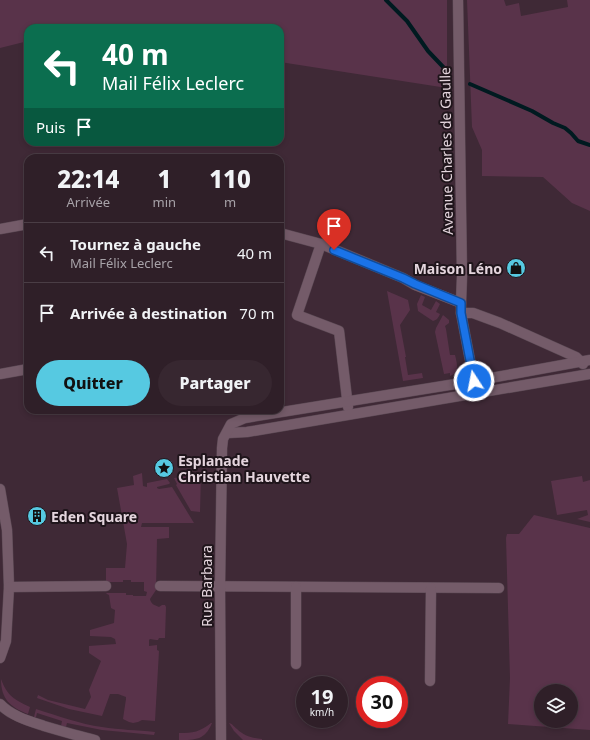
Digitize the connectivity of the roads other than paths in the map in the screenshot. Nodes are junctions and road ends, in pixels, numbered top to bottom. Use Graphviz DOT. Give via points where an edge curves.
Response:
graph roads {
  1 [pos="458,0"];
  2 [pos="24,225"];
  3 [pos="0,229"];
  4 [pos="284,234"];
  5 [pos="321,244"];
  6 [pos="461,303"];
  7 [pos="461,313"];
  8 [pos="586,361"];
  9 [pos="24,370"];
  10 [pos="590,372"];
  11 [pos="0,374"];
  12 [pos="474,381"];
  13 [pos="483,392"];
  14 [pos="346,402"];
  15 [pos="284,412"];
  16 [pos="270,414"];
  17 [pos="349,415"];
  18 [pos="228,433"];
  19 [pos="0,489"];
  20 [pos="106,586"];
  21 [pos="160,586"];
  22 [pos="8,587"];
  23 [pos="220,587"];
  24 [pos="296,587"];
  25 [pos="431,588"];
  26 [pos="499,588"];
  27 [pos="0,658"];
  28 [pos="296,664"];
  29 [pos="430,680"];
  30 [pos="0,704"];
  31 [pos="95,740"];
  32 [pos="221,740"];
  1 -- 6 [label="street, Avenue Charles de Gaulle"];
  2 -- 3 [label="street"];
  4 -- 5 [label="street"];
  5 -- 6 [label="street"];
  5 -- 14 [label="street" via="297,315 339,331"];
  6 -- 7 [label="street, Avenue Charles de Gaulle"];
  7 -- 8 [label="street" via="472,313 500,323"];
  7 -- 12 [label="street, Avenue Charles de Gaulle"];
  8 -- 10 [label="street"];
  8 -- 12 [label="street"];
  9 -- 11 [label="street"];
  10 -- 13 [label="street"];
  12 -- 13 [label="street"];
  12 -- 14 [label="street"];
  13 -- 17 [label="street"];
  14 -- 15 [label="street"];
  14 -- 17 [label="street"];
  16 -- 18 [label="street" via="245,418 231,424"];
  17 -- 18 [label="street"];
  18 -- 23 [label="street, Rue Barbara" via="223,439 222,448"];
  19 -- 22 [label="street" via="7,530"];
  20 -- 22 [label="street"];
  21 -- 23 [label="street"];
  22 -- 27 [label="street" via="6,641"];
  23 -- 24 [label="street"];
  23 -- 32 [label="street, Rue Barbara"];
  24 -- 25 [label="street"];
  24 -- 28 [label="street"];
  25 -- 26 [label="street"];
  25 -- 29 [label="street"];
  30 -- 31 [label="street" via="12,714 27,720"];
}
